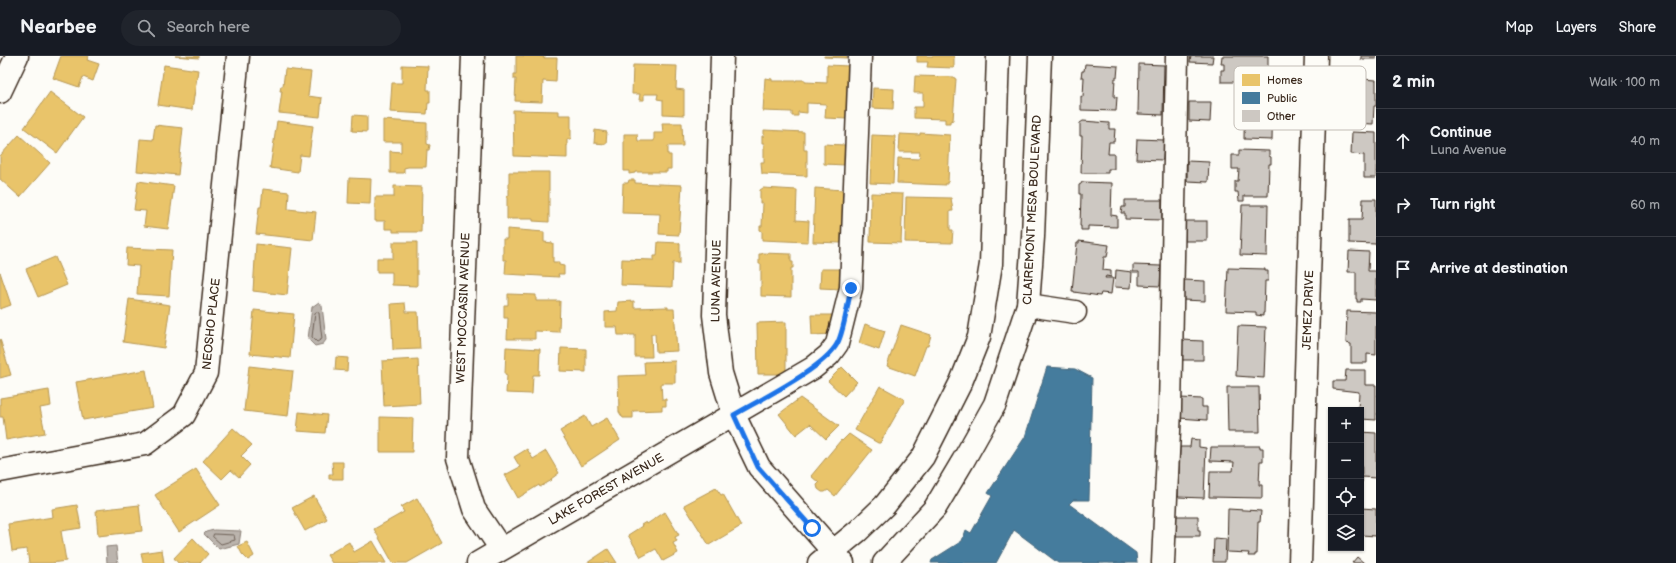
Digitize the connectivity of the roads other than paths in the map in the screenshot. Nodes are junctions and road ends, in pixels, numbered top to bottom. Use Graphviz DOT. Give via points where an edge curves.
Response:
graph roads {
  1 [pos="17,56"];
  2 [pos="238,56"];
  3 [pos="473,56"];
  4 [pos="722,56"];
  5 [pos="860,56"];
  6 [pos="998,56"];
  7 [pos="1040,56"];
  8 [pos="1177,56"];
  9 [pos="1316,56"];
  10 [pos="1316,66"];
  11 [pos="0,92"];
  12 [pos="1314,130"];
  13 [pos="1028,305"];
  14 [pos="1075,312"];
  15 [pos="734,415"];
  16 [pos="0,471"];
  17 [pos="501,549"];
  18 [pos="832,559"];
  19 [pos="478,563"];
  20 [pos="884,563"];
  21 [pos="1163,563"];
  22 [pos="1300,563"];
  1 -- 11 [label="street"];
  2 -- 16 [label="street, NEOSHO PLACE" via="206,373 184,415 145,444"];
  3 -- 17 [label="street, WEST MOCCASIN AVENUE" via="458,458 474,509"];
  4 -- 15 [label="street, LUNA AVENUE" via="714,315 721,374"];
  5 -- 15 [label="street, LAKE FOREST AVENUE" via="851,288 837,344 813,368"];
  6 -- 18 [label="street" via="991,264 979,338 961,382 923,457 885,505"];
  7 -- 13 [label="street, CLAIREMONT MESA BOULEVARD" via="1034,229"];
  8 -- 21 [label="street" via="1170,409"];
  9 -- 10 [label="street, JEMEZ DRIVE"];
  12 -- 22 [label="street, JEMEZ DRIVE"];
  13 -- 14 [label="street"];
  13 -- 20 [label="street, CLAIREMONT MESA BOULEVARD" via="995,404 936,508"];
  15 -- 17 [label="street, LAKE FOREST AVENUE"];
  15 -- 18 [label="street, LUNA AVENUE" via="758,467"];
  17 -- 19 [label="street, LAKE FOREST AVENUE"];
}
